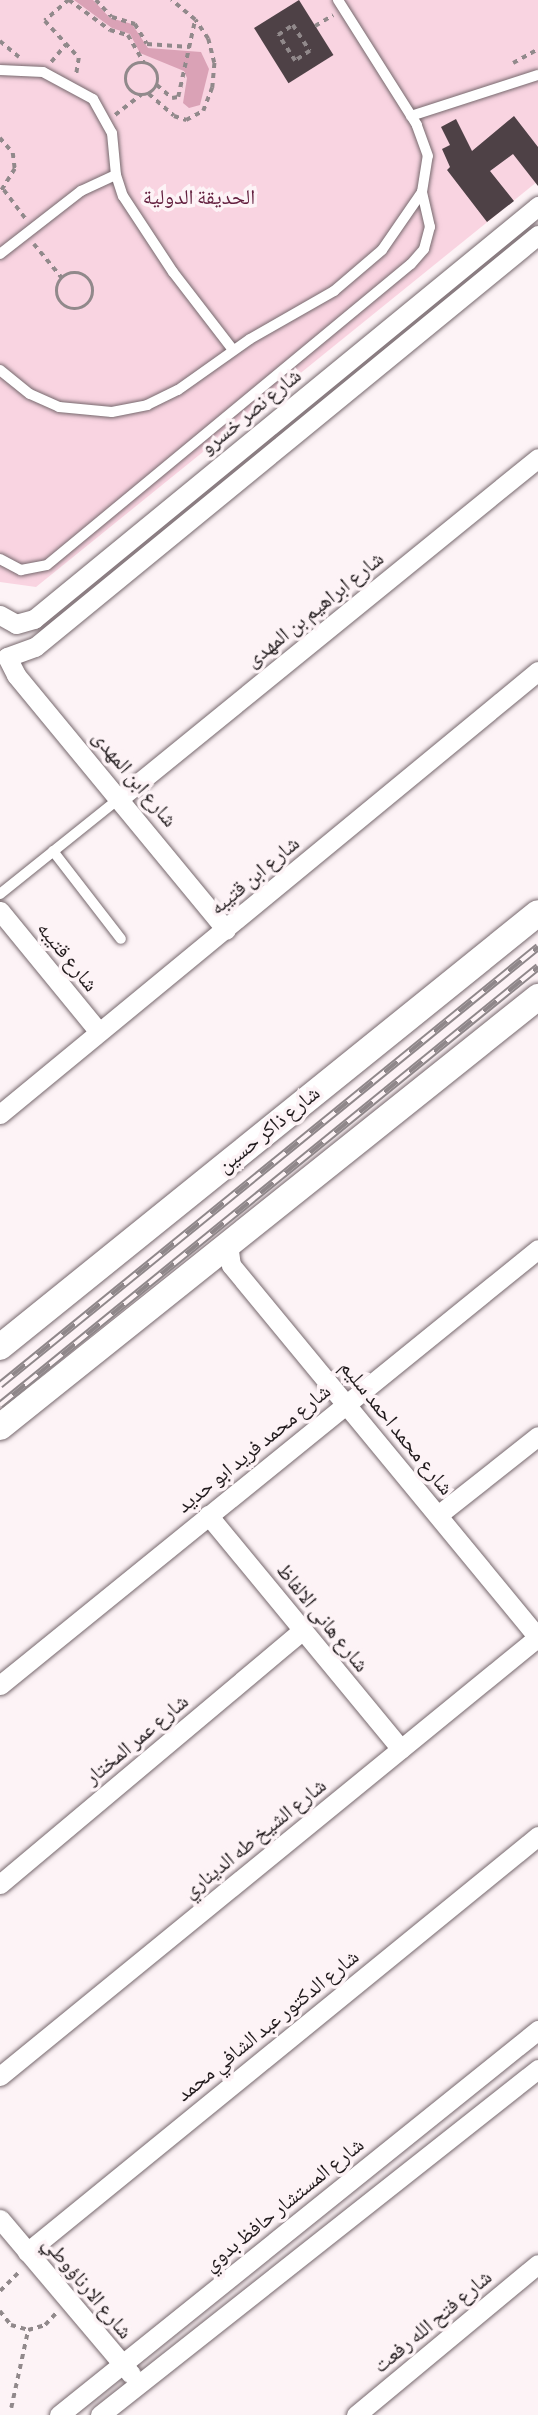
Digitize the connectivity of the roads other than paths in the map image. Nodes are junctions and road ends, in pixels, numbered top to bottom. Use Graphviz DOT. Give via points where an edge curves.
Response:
graph roads {
  1 [pos="341,4"];
  2 [pos="0,70"];
  3 [pos="538,75"];
  4 [pos="411,116"];
  5 [pos="116,175"];
  6 [pos="422,192"];
  7 [pos="538,206"];
  8 [pos="538,235"];
  9 [pos="0,254"];
  10 [pos="233,350"];
  11 [pos="0,370"];
  12 [pos="538,458"];
  13 [pos="0,559"];
  14 [pos="17,619"];
  15 [pos="46,637"];
  16 [pos="5,664"];
  17 [pos="538,671"];
  18 [pos="121,797"];
  19 [pos="53,851"];
  20 [pos="0,894"];
  21 [pos="0,911"];
  22 [pos="538,913"];
  23 [pos="226,930"];
  24 [pos="121,939"];
  25 [pos="538,997"];
  26 [pos="99,1032"];
  27 [pos="0,1114"];
  28 [pos="229,1244"];
  29 [pos="538,1250"];
  30 [pos="0,1347"];
  31 [pos="347,1404"];
  32 [pos="0,1426"];
  33 [pos="538,1436"];
  34 [pos="208,1515"];
  35 [pos="438,1515"];
  36 [pos="303,1630"];
  37 [pos="538,1638"];
  38 [pos="0,1685"];
  39 [pos="401,1749"];
  40 [pos="538,1836"];
  41 [pos="0,1884"];
  42 [pos="538,2030"];
  43 [pos="538,2069"];
  44 [pos="0,2076"];
  45 [pos="0,2219"];
  46 [pos="27,2252"];
  47 [pos="538,2264"];
  48 [pos="122,2365"];
  49 [pos="140,2385"];
  50 [pos="59,2415"];
  51 [pos="100,2415"];
  52 [pos="356,2415"];
  1 -- 4 [label="lane"];
  2 -- 5 [label="lane" via="38,70 93,99 115,142"];
  3 -- 4 [label="lane"];
  4 -- 6 [label="lane" via="428,156"];
  5 -- 9 [label="lane" via="81,191"];
  5 -- 10 [label="lane" via="154,245"];
  6 -- 10 [label="lane" via="397,232 350,280"];
  6 -- 13 [label="lane" via="430,227 424,248 411,264 47,565 20,570"];
  7 -- 14 [label="street, شارع نصر خسرو"];
  8 -- 15 [label="street"];
  10 -- 11 [label="lane" via="163,398 112,412 76,411 43,401"];
  12 -- 18 [label="street, شارع ابراهيم بن المهدى"];
  14 -- 15 [label="street"];
  14 -- 16 [label="street"];
  15 -- 16 [label="street"];
  16 -- 18 [label="street, شارع ابن المهدى"];
  17 -- 23 [label="street, شارع ابن قتيبه"];
  18 -- 19 [label="lane"];
  18 -- 23 [label="street, شارع ابن المهدى"];
  19 -- 20 [label="lane"];
  19 -- 24 [label="lane"];
  21 -- 26 [label="street, شارع قتيبه"];
  22 -- 30 [label="main road, شارع ذاكر حسين"];
  23 -- 26 [label="street, شارع ابن قتيبه"];
  25 -- 28 [label="main road"];
  26 -- 27 [label="street, شارع ابن قتيبه"];
  28 -- 31 [label="street, شارع محمد احمد سليم" via="231,1265"];
  28 -- 32 [label="main road"];
  29 -- 31 [label="street, شارع محمد فريد ابو حديد"];
  31 -- 34 [label="street, شارع محمد فريد ابو حديد"];
  31 -- 35 [label="street, شارع محمد احمد سليم"];
  33 -- 35 [label="street"];
  34 -- 36 [label="street, شارع هانى الالفاظ"];
  34 -- 38 [label="street, شارع محمد فريد ابو حديد"];
  35 -- 37 [label="street, شارع محمد احمد سليم"];
  36 -- 39 [label="street, شارع هانى الالفاظ"];
  36 -- 41 [label="street, شارع عمر المختار"];
  37 -- 39 [label="street, شارع الشيخ طه الديناري"];
  39 -- 44 [label="street, شارع الشيخ طه الديناري"];
  40 -- 46 [label="street, شارع الدكتور عبد الشافي محمد"];
  42 -- 48 [label="street, شارع المستشار حافظ بدوي"];
  43 -- 49 [label="street"];
  45 -- 46 [label="street, شارع الارناؤوطي"];
  46 -- 48 [label="street, شارع الارناؤوطي"];
  47 -- 52 [label="street, شارع فتح الله رفعت"];
  48 -- 49 [label="street, شارع الارناؤوطي"];
  48 -- 50 [label="street, شارع المستشار حافظ بدوي"];
  49 -- 51 [label="street"];
}
